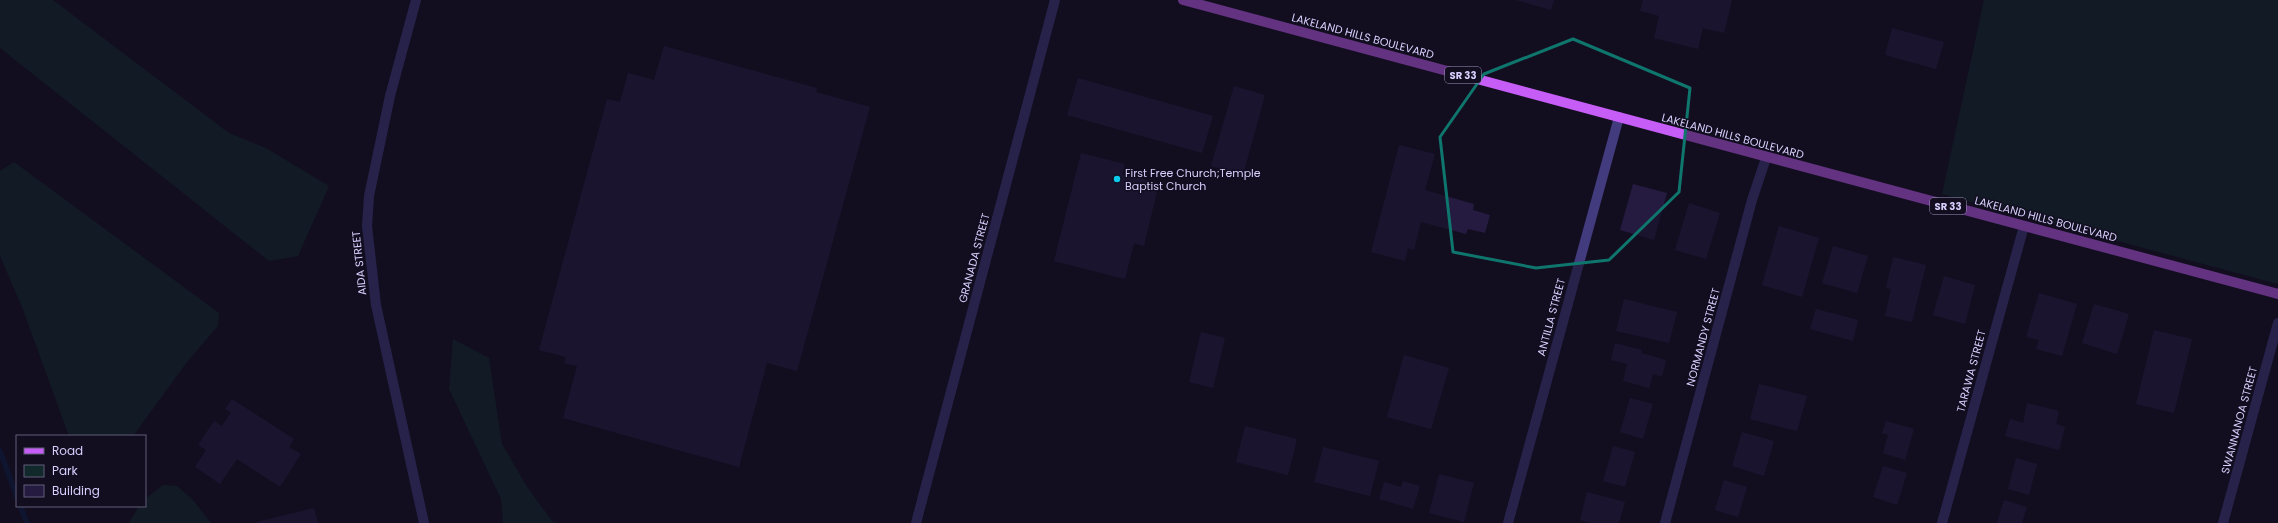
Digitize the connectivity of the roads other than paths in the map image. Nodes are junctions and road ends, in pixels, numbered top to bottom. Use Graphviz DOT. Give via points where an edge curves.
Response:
graph roads {
  1 [pos="416,0"];
  2 [pos="1055,0"];
  3 [pos="1183,0"];
  4 [pos="1619,117"];
  5 [pos="1766,158"];
  6 [pos="2024,226"];
  7 [pos="2278,294"];
  8 [pos="2278,323"];
  9 [pos="424,523"];
  10 [pos="916,523"];
  11 [pos="1508,523"];
  12 [pos="1665,523"];
  13 [pos="1942,523"];
  14 [pos="2224,523"];
  1 -- 9 [label="street, AIDA STREET" via="390,96 369,196 367,226 376,305"];
  2 -- 10 [label="street, GRANADA STREET"];
  3 -- 4 [label="main road, LAKELAND HILLS BOULEVARD / SR 33"];
  4 -- 5 [label="main road, LAKELAND HILLS BOULEVARD / SR 33"];
  4 -- 11 [label="street, ANTILLA STREET"];
  5 -- 6 [label="main road, LAKELAND HILLS BOULEVARD / SR 33"];
  5 -- 12 [label="street, NORMANDY STREET" via="1752,200"];
  6 -- 7 [label="main road, LAKELAND HILLS BOULEVARD / SR 33"];
  6 -- 13 [label="street, TARAWA STREET"];
  8 -- 14 [label="street, SWANNANOA STREET"];
}
